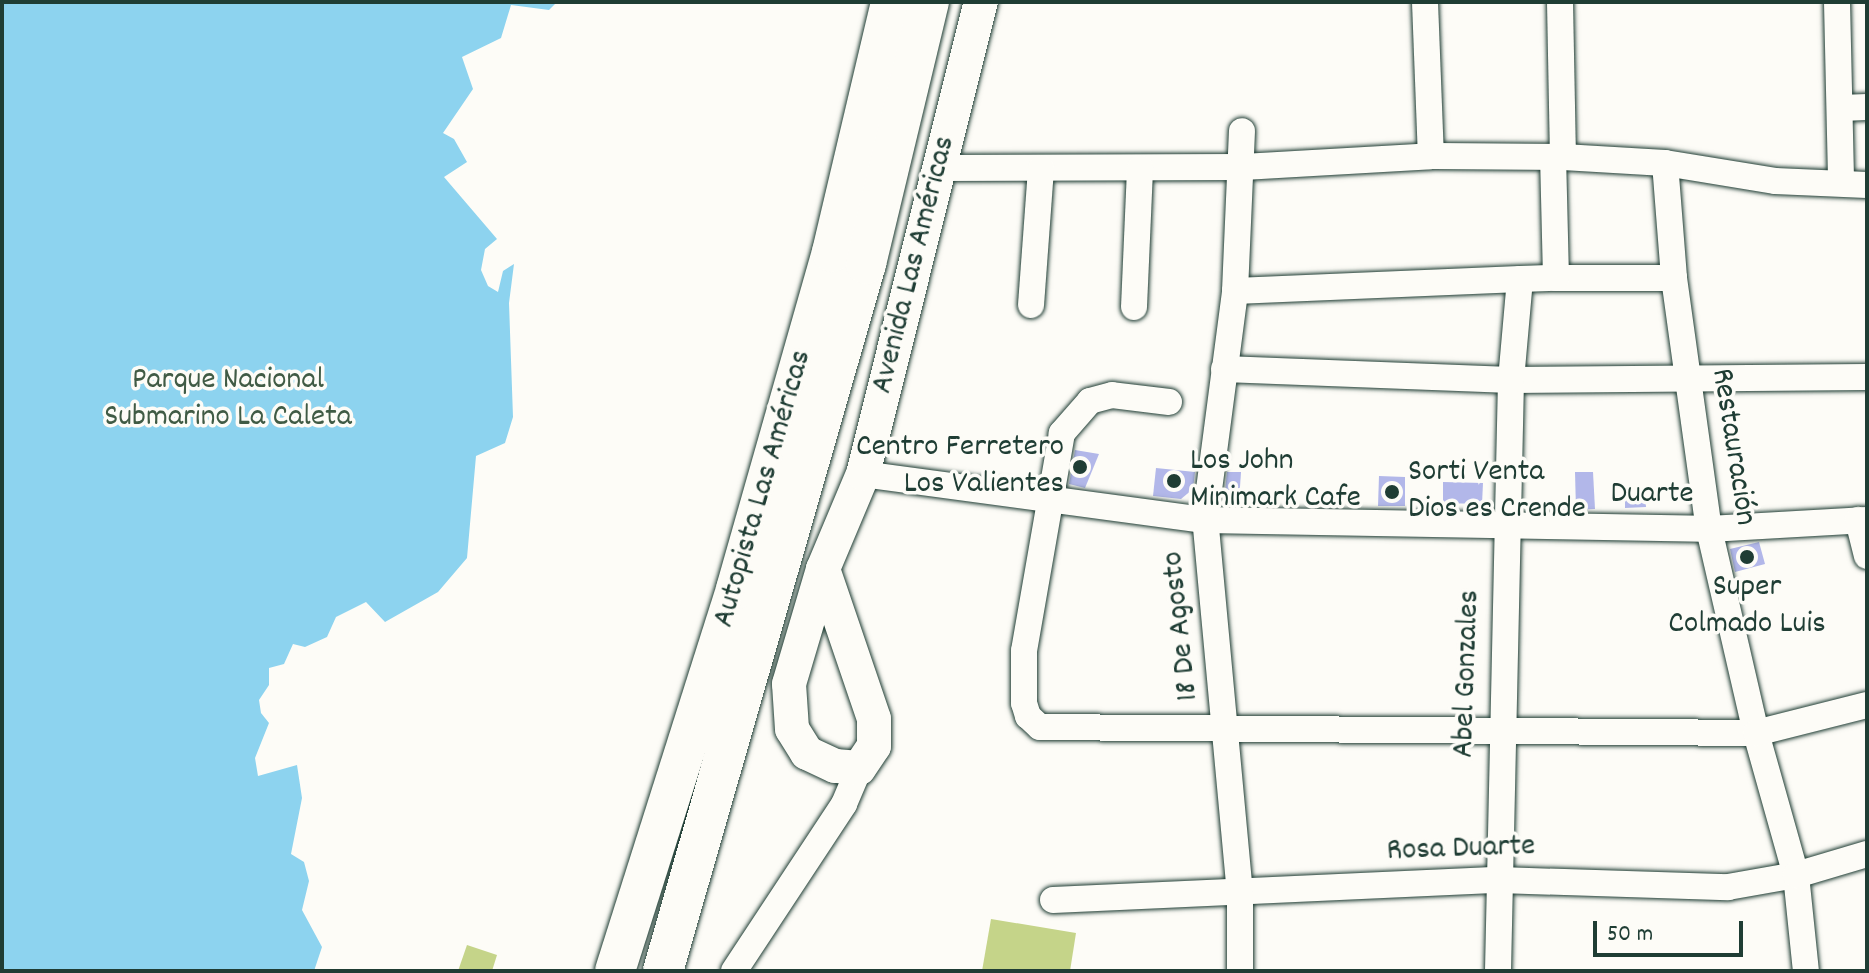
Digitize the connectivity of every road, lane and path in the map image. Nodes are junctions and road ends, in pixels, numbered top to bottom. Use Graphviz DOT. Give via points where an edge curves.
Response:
graph roads {
  1 [pos="891,2"];
  2 [pos="929,2"];
  3 [pos="981,2"];
  4 [pos="1425,2"];
  5 [pos="1560,2"];
  6 [pos="1837,2"];
  7 [pos="1854,108"];
  8 [pos="1242,131"];
  9 [pos="1431,156"];
  10 [pos="1558,157"];
  11 [pos="1665,163"];
  12 [pos="1243,167"];
  13 [pos="940,168"];
  14 [pos="1041,168"];
  15 [pos="1140,168"];
  16 [pos="1854,184"];
  17 [pos="1556,278"];
  18 [pos="1674,278"];
  19 [pos="1520,279"];
  20 [pos="1235,291"];
  21 [pos="1031,305"];
  22 [pos="1134,307"];
  23 [pos="1224,369"];
  24 [pos="1867,377"];
  25 [pos="1687,378"];
  26 [pos="1511,380"];
  27 [pos="1169,402"];
  28 [pos="863,474"];
  29 [pos="1052,501"];
  30 [pos="1205,520"];
  31 [pos="1862,520"];
  32 [pos="1507,528"];
  33 [pos="1709,529"];
  34 [pos="1867,556"];
  35 [pos="823,569"];
  36 [pos="1867,705"];
  37 [pos="1227,728"];
  38 [pos="1756,733"];
  39 [pos="1501,735"];
  40 [pos="859,768"];
  41 [pos="1867,854"];
  42 [pos="1796,875"];
  43 [pos="1499,880"];
  44 [pos="1240,894"];
  45 [pos="1053,900"];
  46 [pos="615,971"];
  47 [pos="663,971"];
  48 [pos="734,971"];
  49 [pos="1240,971"];
  50 [pos="1498,971"];
  51 [pos="1806,971"];
  1 -- 46 [label="highway, Autopista Las Américas" via="832,252 745,558"];
  2 -- 47 [label="highway, Autopista Las Américas" via="866,264"];
  3 -- 13 [label="main road, Avenida Las Américas"];
  4 -- 9 [label="street"];
  5 -- 10 [label="street"];
  6 -- 7 [label="street"];
  7 -- 16 [label="street"];
  8 -- 12 [label="street, 18 De Agosto"];
  9 -- 10 [label="street"];
  9 -- 12 [label="street"];
  10 -- 11 [label="street"];
  10 -- 17 [label="street"];
  11 -- 16 [label="street" via="1775,181"];
  11 -- 18 [label="street, Restauración"];
  12 -- 15 [label="street"];
  12 -- 20 [label="street, 18 De Agosto"];
  13 -- 14 [label="street"];
  13 -- 28 [label="main road, Avenida Las Américas"];
  14 -- 15 [label="street"];
  14 -- 21 [label="street"];
  15 -- 22 [label="street"];
  17 -- 18 [label="street"];
  17 -- 19 [label="street"];
  18 -- 25 [label="street, Restauración"];
  19 -- 20 [label="street"];
  19 -- 26 [label="street, Abel Gonzales"];
  20 -- 23 [label="street, 18 De Agosto"];
  23 -- 26 [label="street"];
  23 -- 30 [label="street, 18 De Agosto"];
  24 -- 25 [label="street"];
  25 -- 26 [label="street"];
  25 -- 33 [label="street, Restauración"];
  26 -- 32 [label="street, Abel Gonzales"];
  27 -- 29 [label="street" via="1112,395 1090,401 1072,416 1062,433"];
  28 -- 29 [label="street, Duarte"];
  28 -- 35 [label="main road, Avenida Las Américas"];
  29 -- 30 [label="street, Duarte"];
  29 -- 37 [label="street" via="1024,651 1028,716 1040,727"];
  30 -- 32 [label="street, Duarte"];
  30 -- 37 [label="street, 18 De Agosto"];
  31 -- 33 [label="street, Duarte"];
  31 -- 34 [label="street"];
  32 -- 33 [label="street, Duarte"];
  32 -- 39 [label="street, Abel Gonzales"];
  33 -- 38 [label="street, Restauración"];
  35 -- 40 [label="main road" via="874,719 874,746"];
  35 -- 40 [label="main road, Avenida Las Américas" via="789,684 792,729 807,753 835,766"];
  36 -- 38 [label="street"];
  37 -- 39 [label="street"];
  37 -- 44 [label="street, 18 De Agosto"];
  38 -- 39 [label="street"];
  38 -- 42 [label="street, Restauración"];
  39 -- 43 [label="street, Abel Gonzales"];
  40 -- 48 [label="street" via="844,804"];
  41 -- 42 [label="street, Rosa Duarte"];
  42 -- 43 [label="street, Rosa Duarte" via="1728,887"];
  42 -- 51 [label="street, Restauración"];
  43 -- 44 [label="street, Rosa Duarte"];
  43 -- 50 [label="street, Abel Gonzales"];
  44 -- 45 [label="street, Rosa Duarte"];
  44 -- 49 [label="street, 18 De Agosto"];
}
